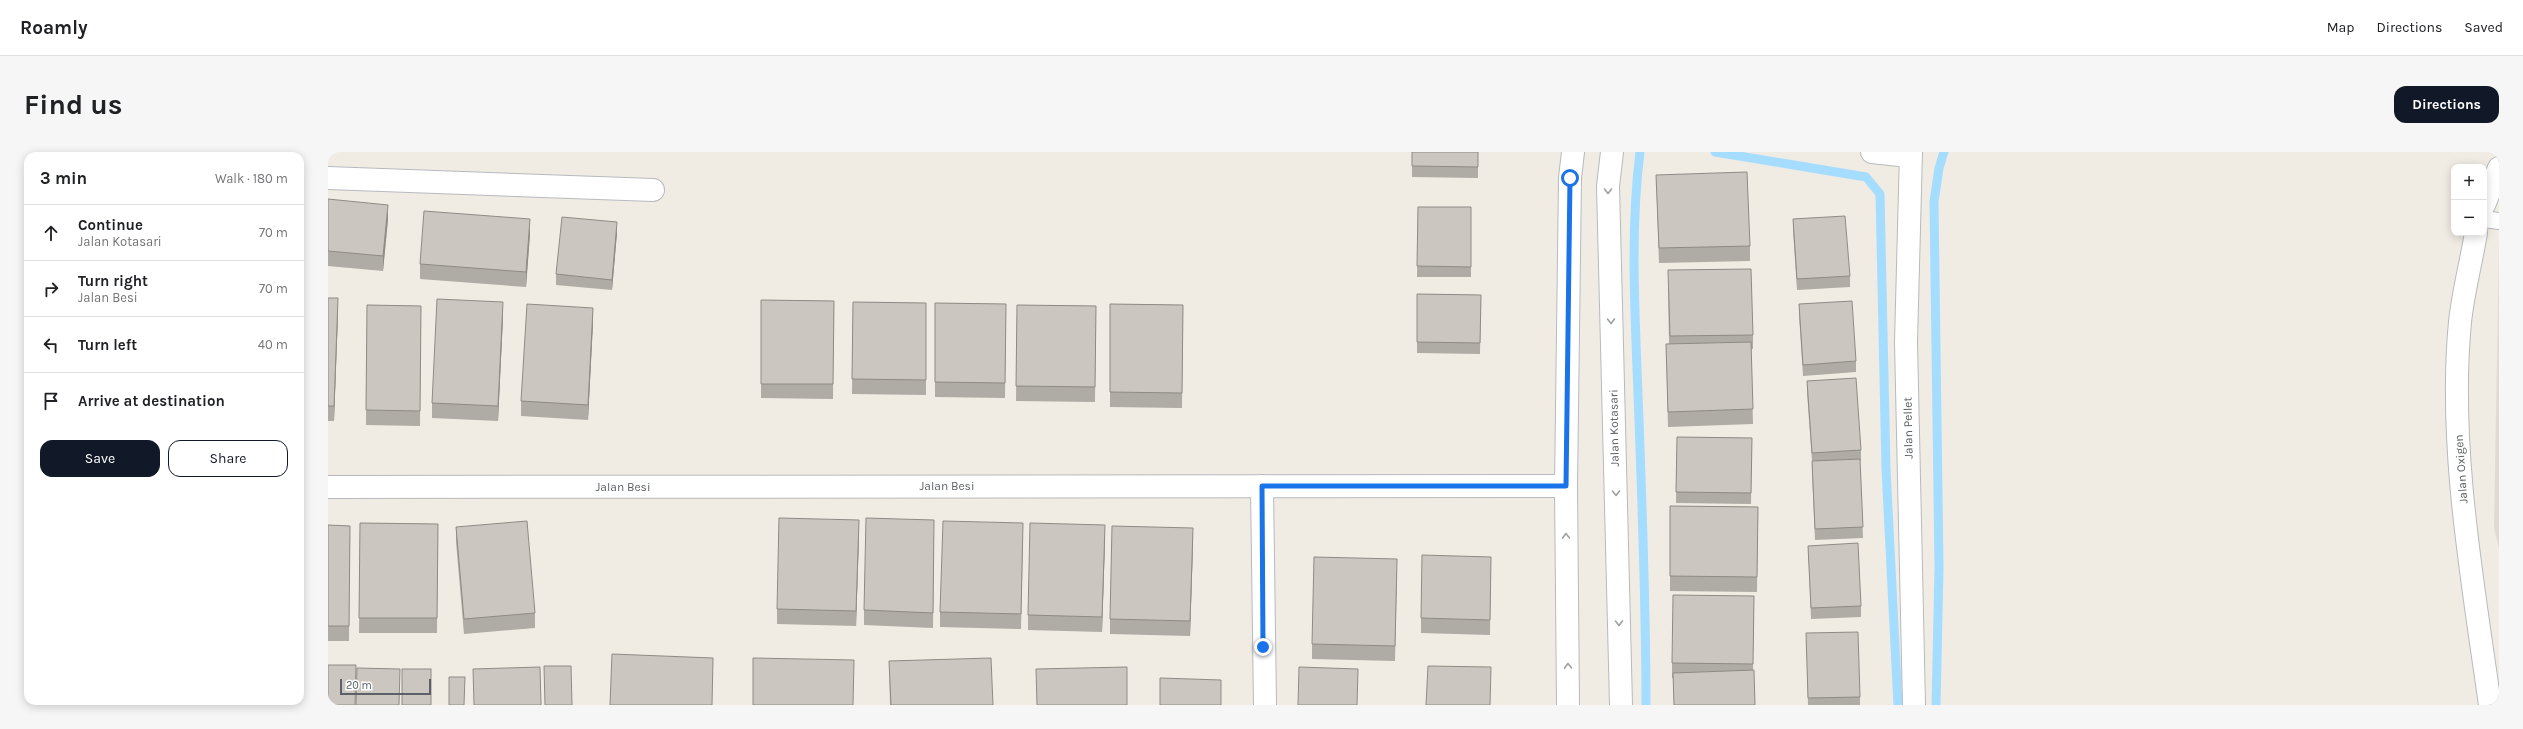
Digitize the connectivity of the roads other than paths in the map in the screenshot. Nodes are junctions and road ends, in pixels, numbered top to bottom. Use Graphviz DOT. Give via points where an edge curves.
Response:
graph roads {
  1 [pos="1573,152"];
  2 [pos="1612,152"];
  3 [pos="1872,152"];
  4 [pos="1910,154"];
  5 [pos="2499,168"];
  6 [pos="328,178"];
  7 [pos="653,190"];
  8 [pos="2486,200"];
  9 [pos="2487,219"];
  10 [pos="2499,221"];
  11 [pos="2475,236"];
  12 [pos="1262,486"];
  13 [pos="1566,486"];
  14 [pos="328,487"];
  15 [pos="1265,705"];
  16 [pos="1568,705"];
  17 [pos="1622,705"];
  18 [pos="1914,705"];
  19 [pos="2490,705"];
  1 -- 13 [label="street" via="1570,178"];
  2 -- 17 [label="street, Jalan Kotasari, one-way" via="1608,186"];
  3 -- 4 [label="street"];
  4 -- 18 [label="street, Jalan Pellet" via="1906,342"];
  5 -- 8 [label="street"];
  6 -- 7 [label="street"];
  9 -- 10 [label="lane"];
  11 -- 19 [label="street, Jalan Oxigen" via="2460,322 2457,412 2467,542"];
  12 -- 13 [label="street, Jalan Besi"];
  12 -- 14 [label="street, Jalan Besi"];
  12 -- 15 [label="street"];
  16 -- 13 [label="street, one-way"];
}
